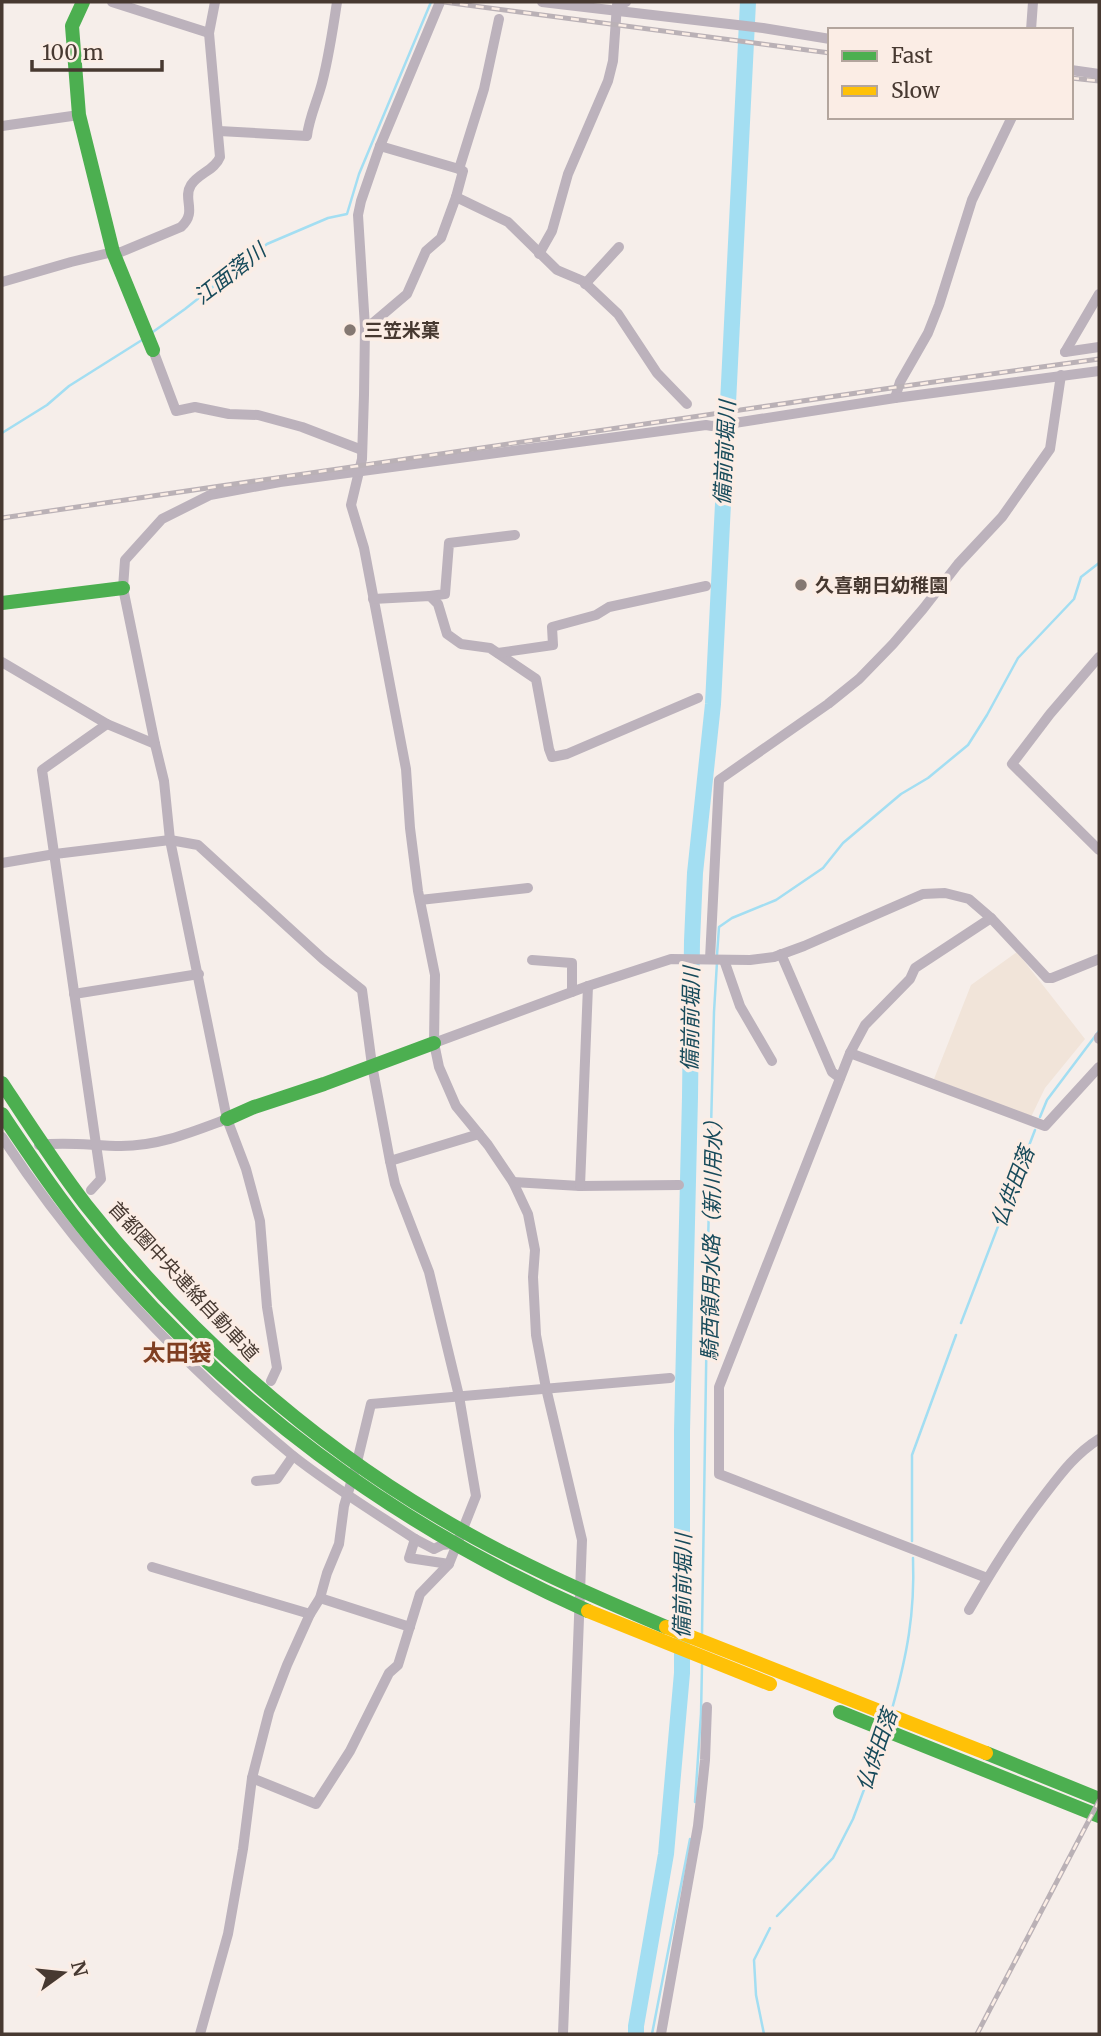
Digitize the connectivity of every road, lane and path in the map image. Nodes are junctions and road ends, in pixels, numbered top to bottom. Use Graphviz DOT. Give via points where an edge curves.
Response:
graph roads {
  1 [pos="83,2"];
  2 [pos="111,2"];
  3 [pos="215,2"];
  4 [pos="337,2"];
  5 [pos="440,2"];
  6 [pos="542,2"];
  7 [pos="626,2"];
  8 [pos="1033,2"];
  9 [pos="617,10"];
  10 [pos="499,19"];
  11 [pos="1031,28"];
  12 [pos="209,33"];
  13 [pos="828,39"];
  14 [pos="1073,70"];
  15 [pos="1099,74"];
  16 [pos="79,115"];
  17 [pos="1011,119"];
  18 [pos="2,126"];
  19 [pos="219,131"];
  20 [pos="380,146"];
  21 [pos="459,169"];
  22 [pos="457,197"];
  23 [pos="619,247"];
  24 [pos="113,252"];
  25 [pos="539,254"];
  26 [pos="2,282"];
  27 [pos="585,284"];
  28 [pos="1099,294"];
  29 [pos="365,327"];
  30 [pos="149,341"];
  31 [pos="1099,346"];
  32 [pos="1099,371"];
  33 [pos="1061,375"];
  34 [pos="895,398"];
  35 [pos="687,404"];
  36 [pos="362,450"];
  37 [pos="359,472"];
  38 [pos="514,535"];
  39 [pos="706,586"];
  40 [pos="123,588"];
  41 [pos="430,596"];
  42 [pos="373,599"];
  43 [pos="2,603"];
  44 [pos="498,653"];
  45 [pos="1099,657"];
  46 [pos="2,662"];
  47 [pos="698,698"];
  48 [pos="107,724"];
  49 [pos="155,744"];
  50 [pos="170,840"];
  51 [pos="1099,850"];
  52 [pos="55,854"];
  53 [pos="2,863"];
  54 [pos="528,888"];
  55 [pos="420,900"];
  56 [pos="991,918"];
  57 [pos="781,954"];
  58 [pos="710,959"];
  59 [pos="1099,959"];
  60 [pos="532,960"];
  61 [pos="724,960"];
  62 [pos="199,974"];
  63 [pos="588,986"];
  64 [pos="572,992"];
  65 [pos="74,994"];
  66 [pos="434,1043"];
  67 [pos="850,1053"];
  68 [pos="772,1061"];
  69 [pos="372,1065"];
  70 [pos="1099,1067"];
  71 [pos="840,1078"];
  72 [pos="2,1083"];
  73 [pos="2,1114"];
  74 [pos="227,1119"];
  75 [pos="479,1134"];
  76 [pos="2,1137"];
  77 [pos="94,1145"];
  78 [pos="6,1149"];
  79 [pos="390,1161"];
  80 [pos="513,1182"];
  81 [pos="678,1185"];
  82 [pos="580,1186"];
  83 [pos="91,1189"];
  84 [pos="121,1231"];
  85 [pos="91,1257"];
  86 [pos="670,1378"];
  87 [pos="271,1381"];
  88 [pos="546,1388"];
  89 [pos="288,1396"];
  90 [pos="459,1396"];
  91 [pos="1099,1439"];
  92 [pos="291,1454"];
  93 [pos="256,1481"];
  94 [pos="347,1495"];
  95 [pos="415,1539"];
  96 [pos="457,1544"];
  97 [pos="449,1564"];
  98 [pos="152,1567"];
  99 [pos="987,1578"];
  100 [pos="320,1598"];
  101 [pos="969,1610"];
  102 [pos="310,1614"];
  103 [pos="410,1627"];
  104 [pos="780,1688"];
  105 [pos="707,1707"];
  106 [pos="831,1708"];
  107 [pos="252,1778"];
  108 [pos="1099,1798"];
  109 [pos="1099,1816"];
  110 [pos="200,2034"];
  111 [pos="563,2034"];
  112 [pos="661,2034"];
  1 -- 16 [label="main road" via="72,26"];
  2 -- 12 [label="street"];
  3 -- 12 [label="street"];
  4 -- 19 [label="street" via="328,59 307,136"];
  5 -- 20 [label="street"];
  6 -- 9 [label="street"];
  7 -- 9 [label="street" via="617,5"];
  8 -- 11 [label="street"];
  9 -- 13 [label="street"];
  9 -- 25 [label="street" via="608,81 568,174 552,231"];
  10 -- 21 [label="street" via="484,89"];
  12 -- 19 [label="street"];
  14 -- 15 [label="street"];
  16 -- 18 [label="street"];
  16 -- 24 [label="main road"];
  17 -- 34 [label="street" via="972,200 928,333"];
  19 -- 24 [label="street" via="219,162 191,185 186,222"];
  20 -- 21 [label="street"];
  20 -- 29 [label="street" via="358,215"];
  21 -- 22 [label="street" via="463,171"];
  22 -- 25 [label="street" via="508,222"];
  22 -- 29 [label="street" via="440,238 425,251 407,294"];
  23 -- 27 [label="street"];
  24 -- 26 [label="street"];
  24 -- 30 [label="main road"];
  25 -- 27 [label="street" via="557,270"];
  27 -- 35 [label="street" via="618,314 657,373"];
  28 -- 31 [label="street" via="1065,352"];
  29 -- 36 [label="street"];
  30 -- 36 [label="street" via="176,411 195,407 258,415"];
  32 -- 33 [label="street"];
  33 -- 34 [label="street"];
  33 -- 58 [label="street" via="1050,449 1002,517 859,678 719,780"];
  34 -- 37 [label="street"];
  36 -- 37 [label="street"];
  37 -- 40 [label="street" via="210,495 162,519 125,559"];
  37 -- 42 [label="street" via="351,505"];
  38 -- 41 [label="street" via="449,543 445,594"];
  39 -- 44 [label="street" via="608,607 552,628 553,645"];
  40 -- 43 [label="main road"];
  40 -- 49 [label="street"];
  41 -- 42 [label="street"];
  41 -- 44 [label="street" via="438,604 447,634 461,643"];
  42 -- 55 [label="street" via="406,769"];
  44 -- 47 [label="street" via="536,679 552,757"];
  45 -- 51 [label="street" via="1012,764"];
  46 -- 48 [label="street"];
  48 -- 49 [label="street"];
  48 -- 52 [label="street" via="42,770"];
  49 -- 50 [label="street"];
  50 -- 52 [label="street"];
  50 -- 62 [label="street"];
  50 -- 69 [label="street" via="198,845 362,990"];
  52 -- 53 [label="street"];
  52 -- 65 [label="street"];
  54 -- 55 [label="street"];
  55 -- 66 [label="street" via="435,975"];
  56 -- 57 [label="street" via="969,899 923,894"];
  56 -- 59 [label="street" via="1047,978"];
  56 -- 67 [label="street" via="915,968 865,1025"];
  57 -- 61 [label="street"];
  57 -- 71 [label="street" via="832,1072"];
  58 -- 61 [label="street"];
  58 -- 63 [label="street" via="671,959"];
  60 -- 64 [label="street" via="572,963"];
  61 -- 68 [label="street" via="740,1006"];
  62 -- 65 [label="street"];
  62 -- 74 [label="street"];
  63 -- 64 [label="street"];
  63 -- 82 [label="street"];
  64 -- 66 [label="street"];
  65 -- 77 [label="street"];
  66 -- 69 [label="main road"];
  66 -- 75 [label="street" via="456,1106"];
  67 -- 70 [label="street" via="1045,1126"];
  67 -- 71 [label="street"];
  69 -- 74 [label="main road"];
  69 -- 79 [label="street"];
  71 -- 99 [label="street" via="719,1387 719,1474"];
  72 -- 108 [label="main road, 首都圏中央連絡自動車道" via="88,1207 201,1334 299,1420 402,1494 494,1548 596,1597"];
  73 -- 104 [label="main road, 首都圏中央連絡自動車道" via="75,1219 124,1276 187,1343 294,1437 393,1507 486,1562 595,1614"];
  74 -- 77 [label="street" via="147,1144"];
  74 -- 87 [label="street" via="260,1221 276,1368"];
  75 -- 79 [label="street"];
  75 -- 80 [label="street"];
  76 -- 78 [label="street"];
  77 -- 78 [label="street" via="59,1142"];
  77 -- 83 [label="street" via="101,1179"];
  78 -- 85 [label="street"];
  79 -- 90 [label="street" via="429,1272"];
  80 -- 82 [label="street"];
  80 -- 88 [label="street" via="528,1214 535,1250 537,1335"];
  81 -- 82 [label="street"];
  84 -- 85 [label="street"];
  85 -- 92 [label="street" via="170,1345"];
  86 -- 88 [label="street"];
  88 -- 90 [label="street"];
  88 -- 111 [label="street" via="582,1540"];
  89 -- 92 [label="street" via="284,1409"];
  90 -- 94 [label="street" via="371,1404"];
  90 -- 96 [label="street" via="476,1496"];
  91 -- 99 [label="street" via="1063,1470"];
  92 -- 93 [label="street" via="277,1479"];
  92 -- 94 [label="street"];
  94 -- 95 [label="street"];
  94 -- 100 [label="street" via="339,1544"];
  95 -- 96 [label="street" via="435,1549"];
  95 -- 97 [label="street" via="409,1558"];
  96 -- 97 [label="street"];
  97 -- 103 [label="street" via="420,1594"];
  98 -- 102 [label="street"];
  99 -- 101 [label="street"];
  100 -- 102 [label="street"];
  100 -- 103 [label="street"];
  102 -- 107 [label="street" via="269,1712"];
  103 -- 107 [label="street" via="398,1665 389,1673 350,1751 316,1804"];
  105 -- 112 [label="street" via="698,1826"];
  106 -- 109 [label="main road"];
  107 -- 110 [label="street" via="228,1934"];
}
